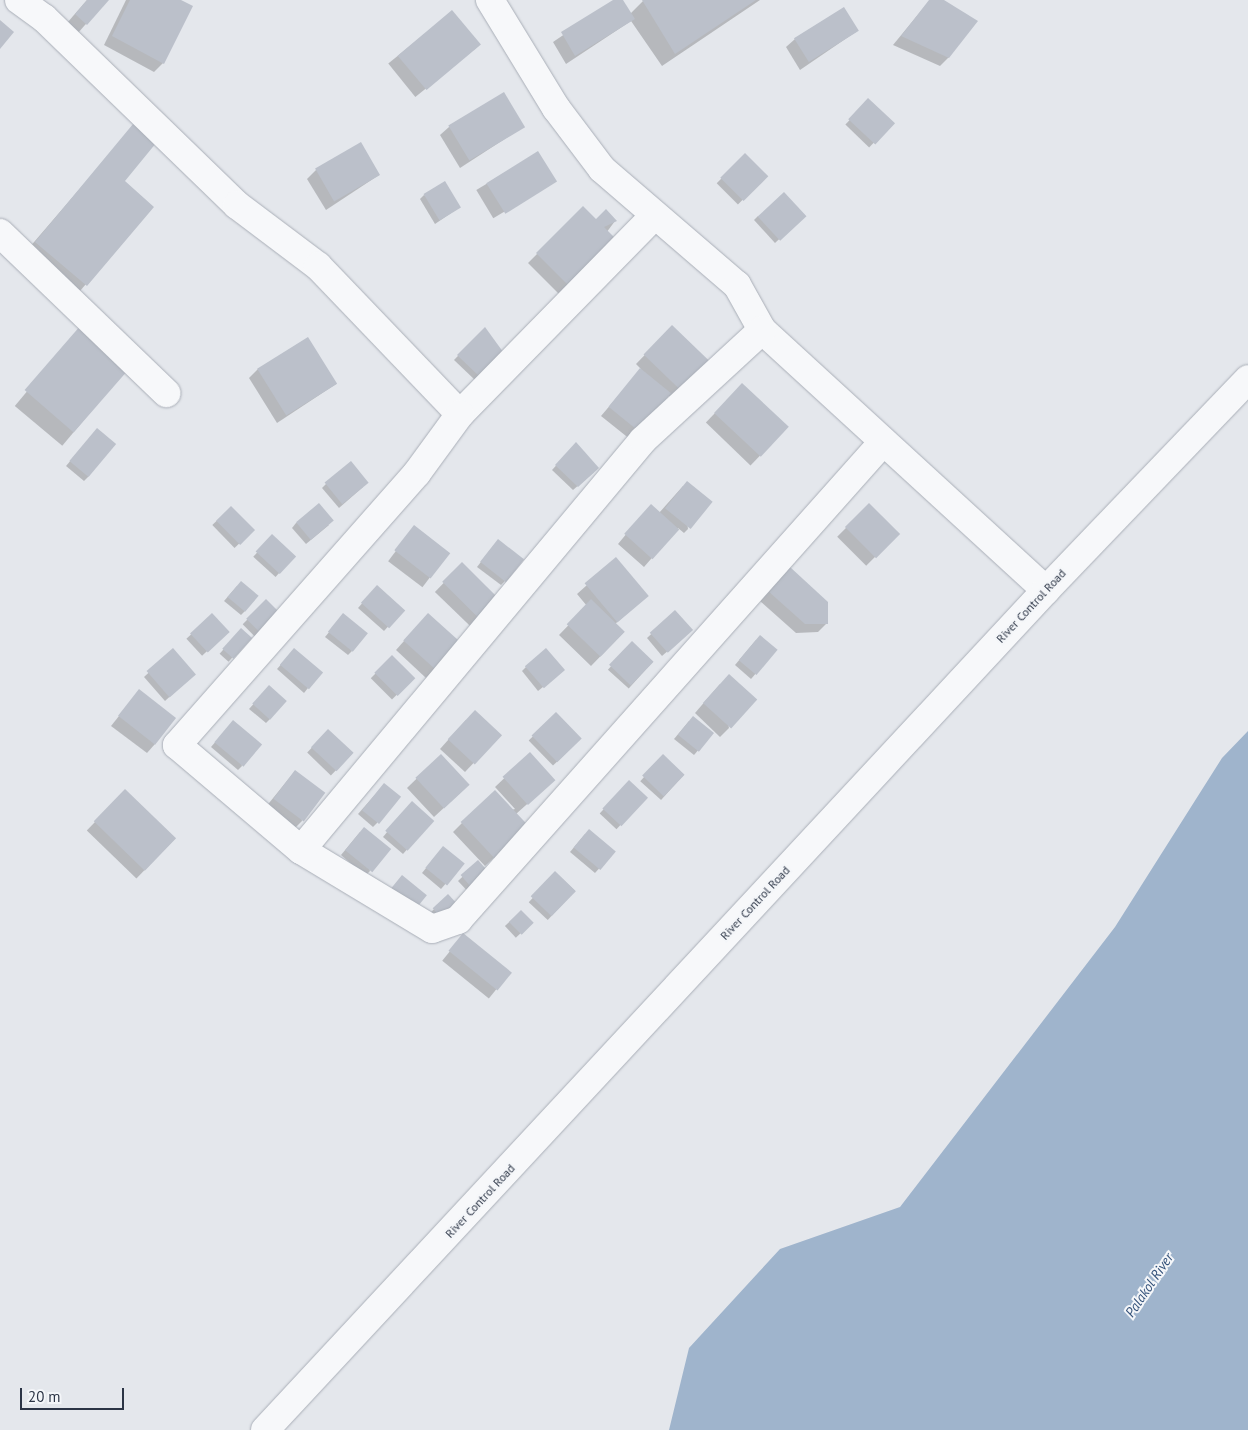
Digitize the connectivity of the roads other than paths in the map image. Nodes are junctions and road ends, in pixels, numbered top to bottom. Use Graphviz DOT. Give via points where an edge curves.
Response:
graph roads {
  1 [pos="19,0"];
  2 [pos="490,0"];
  3 [pos="654,216"];
  4 [pos="0,233"];
  5 [pos="762,330"];
  6 [pos="1248,379"];
  7 [pos="166,393"];
  8 [pos="460,414"];
  9 [pos="883,442"];
  10 [pos="1046,590"];
  11 [pos="301,850"];
  12 [pos="265,1430"];
  1 -- 8 [label="street" via="44,18 237,205 318,266"];
  2 -- 3 [label="street" via="556,108 591,154"];
  3 -- 5 [label="street" via="738,285"];
  3 -- 8 [label="street"];
  4 -- 7 [label="street"];
  5 -- 9 [label="street"];
  5 -- 11 [label="street" via="643,440"];
  6 -- 10 [label="street, River Control Road"];
  8 -- 11 [label="street" via="417,473 177,745"];
  9 -- 10 [label="street"];
  9 -- 11 [label="street" via="458,920 432,928"];
  10 -- 12 [label="street, River Control Road"];
}
